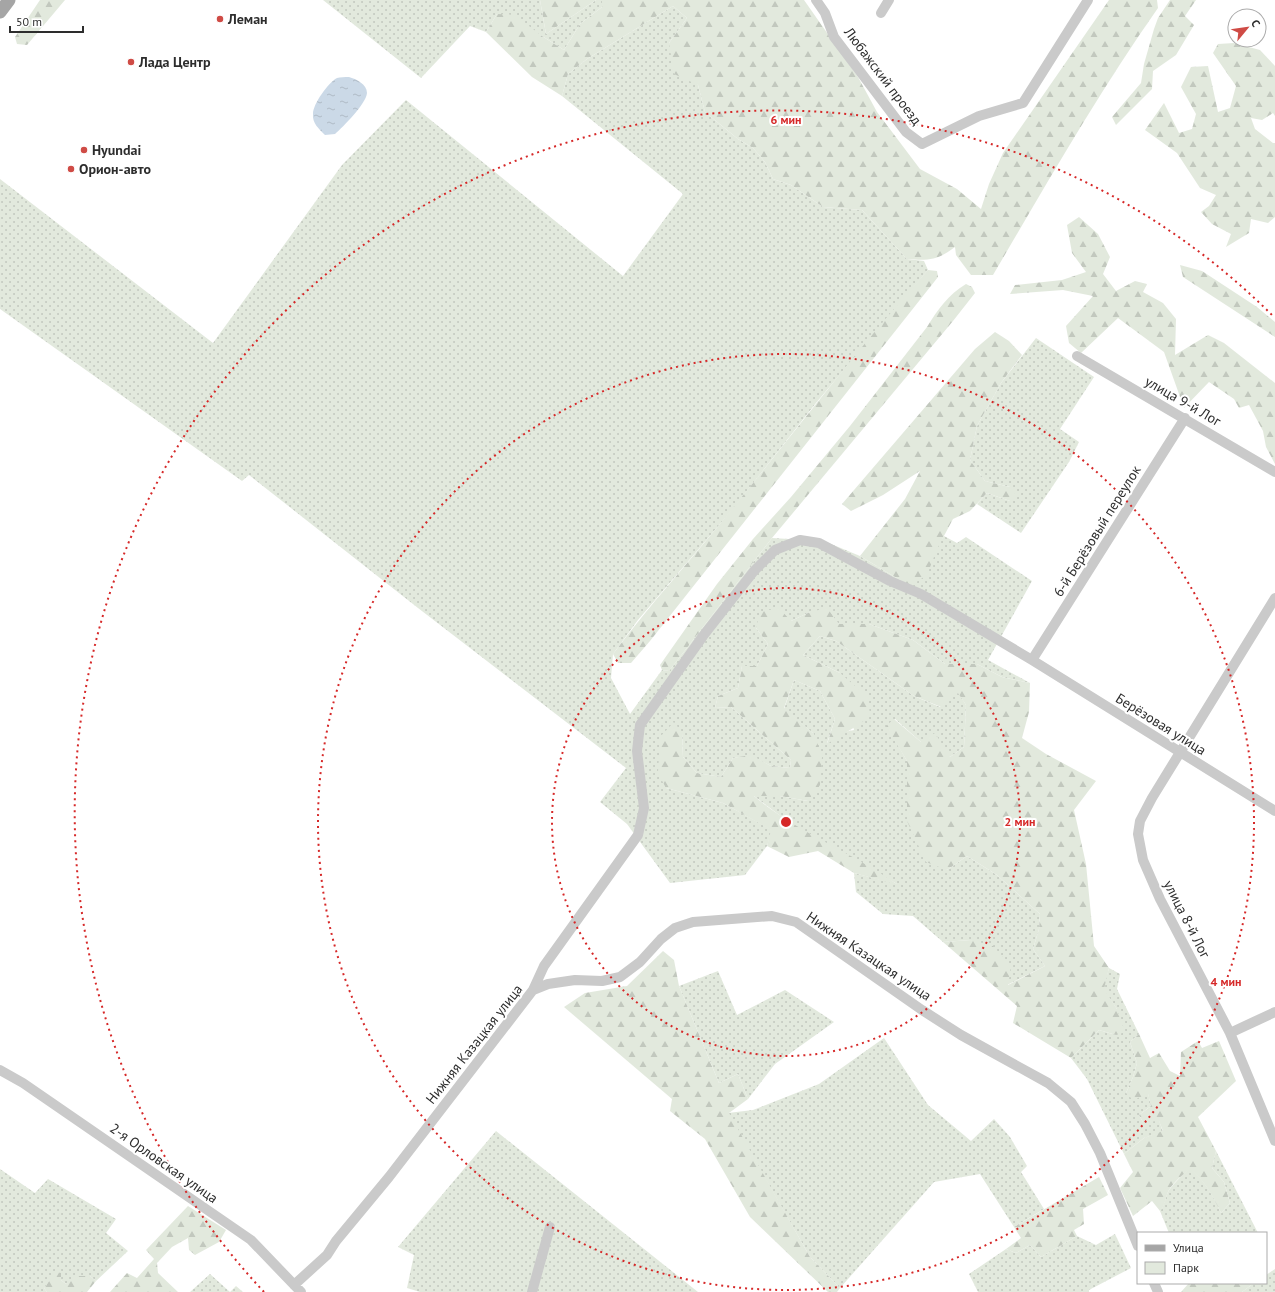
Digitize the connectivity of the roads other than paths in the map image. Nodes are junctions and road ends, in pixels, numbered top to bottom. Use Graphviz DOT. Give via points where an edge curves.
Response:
graph roads {
  1 [pos="9,0"];
  2 [pos="816,0"];
  3 [pos="889,0"];
  4 [pos="1088,0"];
  5 [pos="0,12"];
  6 [pos="881,13"];
  7 [pos="1077,356"];
  8 [pos="1185,418"];
  9 [pos="1275,472"];
  10 [pos="1275,598"];
  11 [pos="1032,660"];
  12 [pos="1178,752"];
  13 [pos="1275,811"];
  14 [pos="533,990"];
  15 [pos="1275,1012"];
  16 [pos="1230,1033"];
  17 [pos="0,1070"];
  18 [pos="1275,1141"];
  19 [pos="550,1227"];
  20 [pos="1137,1244"];
  21 [pos="297,1289"];
  22 [pos="532,1292"];
  1 -- 5 [label="main road"];
  2 -- 4 [label="street, Любажский проезд" via="825,13 834,37 906,132 922,144 979,116 1023,103"];
  3 -- 6 [label="street"];
  7 -- 8 [label="street, улица 9-й Лог"];
  8 -- 9 [label="street, улица 9-й Лог"];
  8 -- 11 [label="street, 6-й Берёзовый переулок"];
  10 -- 12 [label="street, улица 8-й Лог"];
  11 -- 12 [label="street, Берёзовая улица"];
  11 -- 14 [label="street, Берёзовая улица" via="921,594 890,581 819,543 800,540 775,550 754,571 722,612 640,725 637,751 644,808 638,835 544,966"];
  12 -- 13 [label="street, Берёзовая улица"];
  12 -- 16 [label="street, улица 8-й Лог" via="1140,821 1140,847 1160,899"];
  14 -- 20 [label="street, Нижняя Казацкая улица" via="548,984 575,980 602,981 620,977 640,962 675,928 693,922 772,916 796,922 922,1010 961,1035 1048,1083 1071,1102 1100,1153"];
  14 -- 21 [label="street, Нижняя Казацкая улица" via="389,1177"];
  15 -- 16 [label="street"];
  16 -- 18 [label="street, улица 8-й Лог"];
  17 -- 21 [label="street, 2-я Орловская улица" via="23,1083 251,1240"];
  19 -- 22 [label="street"];
}
